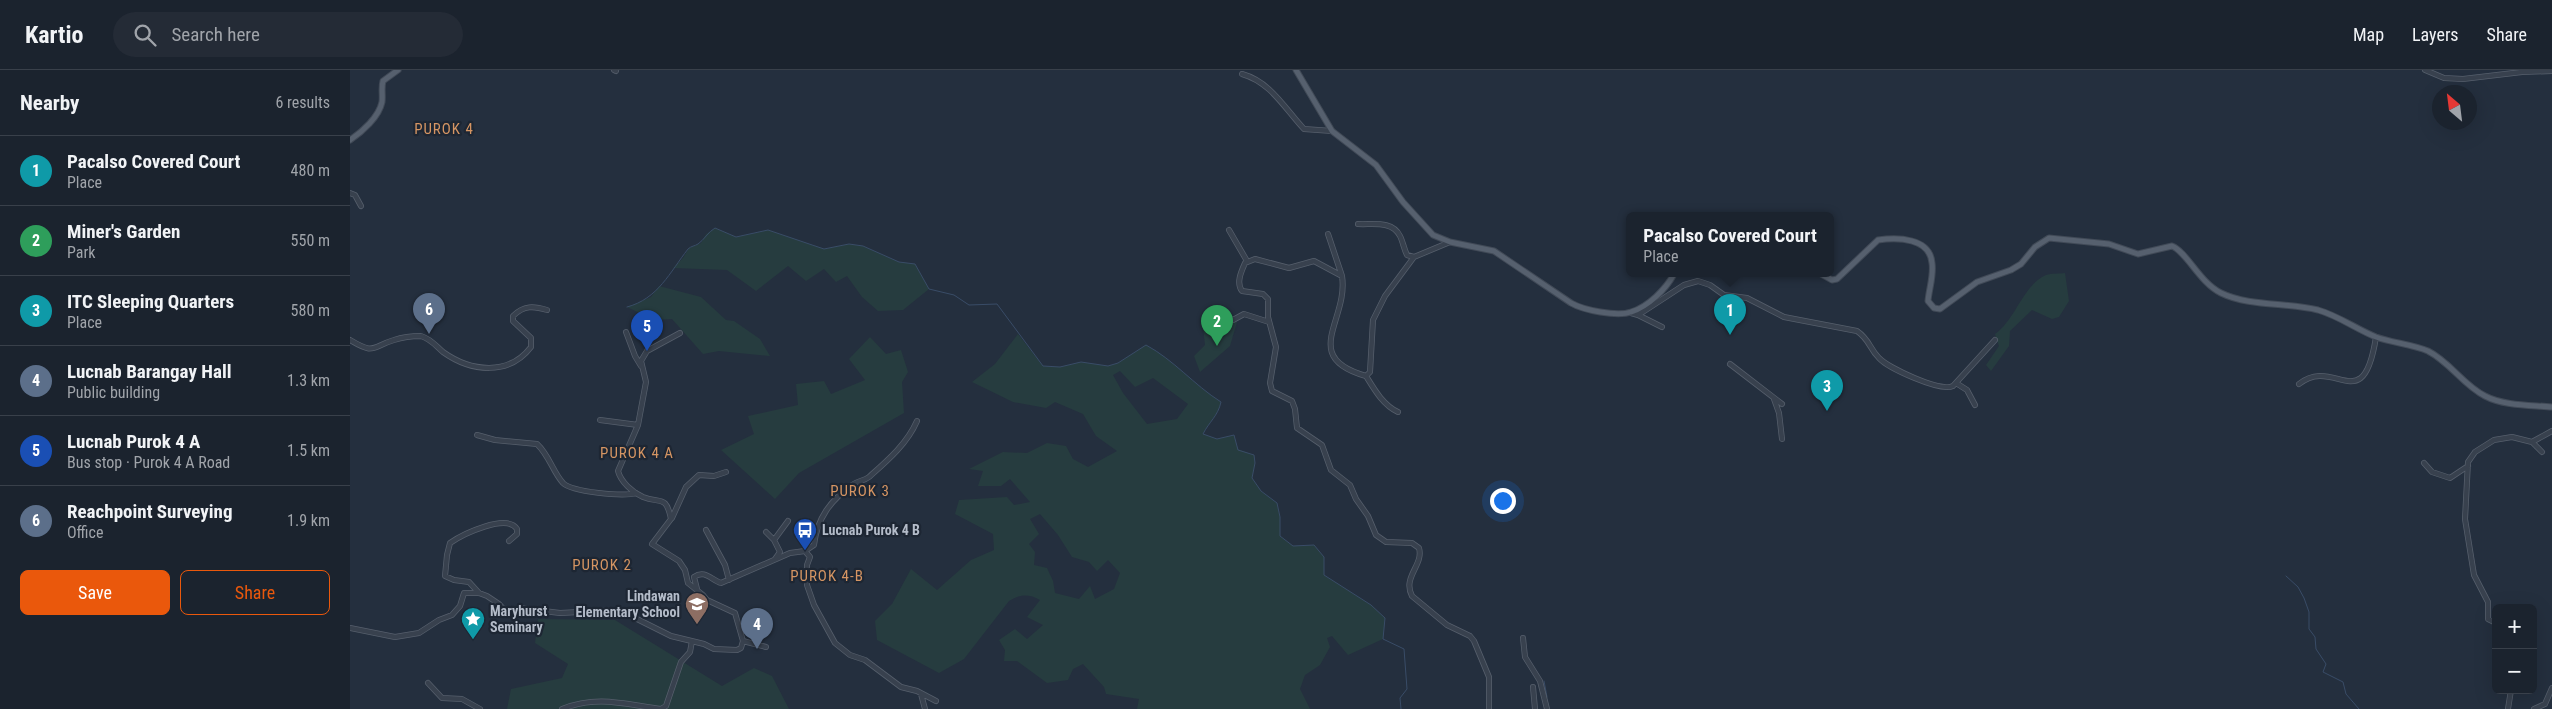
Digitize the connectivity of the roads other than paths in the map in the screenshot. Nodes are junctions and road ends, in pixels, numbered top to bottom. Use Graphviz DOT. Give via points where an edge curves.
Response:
graph roads {
  1 [pos="398,70"];
  2 [pos="1296,70"];
  3 [pos="2425,70"];
  4 [pos="2552,71"];
  5 [pos="1242,74"];
  6 [pos="1332,131"];
  7 [pos="350,140"];
  8 [pos="350,193"];
  9 [pos="361,206"];
  10 [pos="1358,224"];
  11 [pos="1229,230"];
  12 [pos="1328,234"];
  13 [pos="1450,242"];
  14 [pos="1414,257"];
  15 [pos="1248,261"];
  16 [pos="1342,276"];
  17 [pos="1672,277"];
  18 [pos="1825,277"];
  19 [pos="547,310"];
  20 [pos="1631,312"];
  21 [pos="1217,313"];
  22 [pos="1638,315"];
  23 [pos="1269,322"];
  24 [pos="1662,326"];
  25 [pos="626,332"];
  26 [pos="680,332"];
  27 [pos="2376,337"];
  28 [pos="350,340"];
  29 [pos="1995,340"];
  30 [pos="1730,364"];
  31 [pos="642,367"];
  32 [pos="1366,376"];
  33 [pos="1956,383"];
  34 [pos="2299,384"];
  35 [pos="1774,399"];
  36 [pos="1782,404"];
  37 [pos="1975,405"];
  38 [pos="2552,407"];
  39 [pos="1398,412"];
  40 [pos="600,420"];
  41 [pos="917,421"];
  42 [pos="638,425"];
  43 [pos="2552,431"];
  44 [pos="477,435"];
  45 [pos="1782,439"];
  46 [pos="2532,442"];
  47 [pos="2542,452"];
  48 [pos="2424,463"];
  49 [pos="2468,466"];
  50 [pos="726,472"];
  51 [pos="636,493"];
  52 [pos="671,519"];
  53 [pos="788,521"];
  54 [pos="706,530"];
  55 [pos="766,532"];
  56 [pos="774,540"];
  57 [pos="510,541"];
  58 [pos="805,551"];
  59 [pos="773,562"];
  60 [pos="729,580"];
  61 [pos="697,590"];
  62 [pos="479,593"];
  63 [pos="2492,621"];
  64 [pos="350,628"];
  65 [pos="1523,638"];
  66 [pos="692,641"];
  67 [pos="743,641"];
  68 [pos="766,646"];
  69 [pos="428,683"];
  70 [pos="1533,687"];
  71 [pos="2552,688"];
  72 [pos="921,694"];
  73 [pos="2510,694"];
  74 [pos="936,701"];
  75 [pos="480,709"];
  76 [pos="562,709"];
  77 [pos="925,709"];
  78 [pos="1488,709"];
  79 [pos="1535,709"];
  80 [pos="1547,709"];
  81 [pos="2508,709"];
  82 [pos="2534,709"];
  1 -- 7 [label="main road" via="383,82 382,103 377,112"];
  2 -- 6 [label="main road"];
  3 -- 4 [label="street" via="2444,78 2464,79"];
  5 -- 6 [label="street" via="1258,79 1304,129"];
  6 -- 13 [label="main road" via="1376,165 1425,228 1441,240"];
  8 -- 9 [label="street" via="355,195"];
  10 -- 14 [label="street" via="1385,225 1394,229 1407,255"];
  11 -- 15 [label="street"];
  12 -- 16 [label="street"];
  13 -- 14 [label="street"];
  13 -- 20 [label="main road" via="1494,251 1579,307"];
  14 -- 32 [label="street" via="1385,296 1373,320 1370,372"];
  15 -- 16 [label="street" via="1255,259 1289,268 1314,261"];
  15 -- 23 [label="street" via="1240,273 1240,289 1263,294 1268,299"];
  16 -- 32 [label="street" via="1344,294 1330,349 1340,364"];
  17 -- 20 [label="main road" via="1649,302"];
  18 -- 27 [label="main road" via="1837,279 1878,240 1914,241 1924,246 1931,257 1933,265 1928,301 1940,309 1977,282 2021,264 2035,247 2049,238 2108,244 2138,254 2169,245 2178,250 2201,278 2219,292 2252,302 2318,310 2340,317"];
  19 -- 28 [label="street" via="526,307 513,316 531,338 531,347 518,361 491,369 456,359 421,336 393,340 374,349 361,347"];
  20 -- 22 [label="street"];
  21 -- 23 [label="street" via="1232,320 1244,314"];
  22 -- 24 [label="street"];
  22 -- 33 [label="street" via="1684,285 1698,281 1710,284 1724,295 1747,298 1784,317 1857,331 1866,337 1883,361 1926,383 1945,388"];
  23 -- 78 [label="street" via="1276,347 1270,383 1272,391 1292,402 1296,428 1322,445 1331,470 1350,486 1376,535 1386,542 1412,543 1419,548 1421,553 1410,578 1409,590 1447,626 1474,641 1489,677"];
  25 -- 31 [label="street"];
  26 -- 31 [label="street" via="647,351 641,360"];
  27 -- 34 [label="street" via="2373,360 2358,380 2312,377"];
  27 -- 38 [label="main road" via="2428,351 2484,395 2506,402"];
  29 -- 33 [label="street"];
  30 -- 35 [label="street"];
  31 -- 42 [label="street" via="646,382"];
  32 -- 39 [label="street" via="1377,394"];
  33 -- 37 [label="street" via="1967,390"];
  35 -- 36 [label="street"];
  35 -- 45 [label="street"];
  40 -- 42 [label="street"];
  41 -- 58 [label="street" via="907,439 889,459 869,477 851,485 830,502 816,528 814,545"];
  42 -- 51 [label="street" via="618,471 623,482"];
  43 -- 46 [label="street"];
  44 -- 51 [label="street" via="537,444 564,484 574,489 621,495"];
  46 -- 47 [label="street"];
  46 -- 49 [label="street" via="2512,437 2494,440 2471,456"];
  48 -- 49 [label="street" via="2430,471 2450,478"];
  49 -- 63 [label="street" via="2465,520 2472,564 2488,602 2488,619"];
  50 -- 52 [label="street" via="714,476 699,475 686,487"];
  51 -- 52 [label="street" via="663,501 669,508"];
  52 -- 61 [label="street" via="653,546 679,561 688,583"];
  53 -- 56 [label="street"];
  54 -- 60 [label="street" via="725,565"];
  55 -- 56 [label="street"];
  56 -- 59 [label="street" via="780,552"];
  57 -- 62 [label="street" via="517,534 517,529 512,524 501,522 450,543 445,576 469,582"];
  58 -- 59 [label="street" via="790,553"];
  58 -- 72 [label="street" via="810,557 807,585 835,643 901,687"];
  59 -- 60 [label="street"];
  60 -- 61 [label="street" via="721,583 704,573 698,574 694,577"];
  61 -- 67 [label="street" via="717,606 735,613"];
  62 -- 64 [label="street" via="464,593 460,606 452,615 419,633 395,637"];
  62 -- 66 [label="street" via="494,600 508,614 519,608 560,613 619,610 658,631"];
  65 -- 80 [label="street" via="1525,657 1540,681"];
  66 -- 67 [label="street" via="714,649 737,650"];
  66 -- 76 [label="street" via="666,706 601,700 576,703"];
  67 -- 68 [label="street"];
  69 -- 75 [label="street" via="442,698 467,700"];
  70 -- 79 [label="street"];
  71 -- 82 [label="street" via="2546,704"];
  72 -- 74 [label="street"];
  72 -- 77 [label="street"];
  73 -- 81 [label="street"];
}
